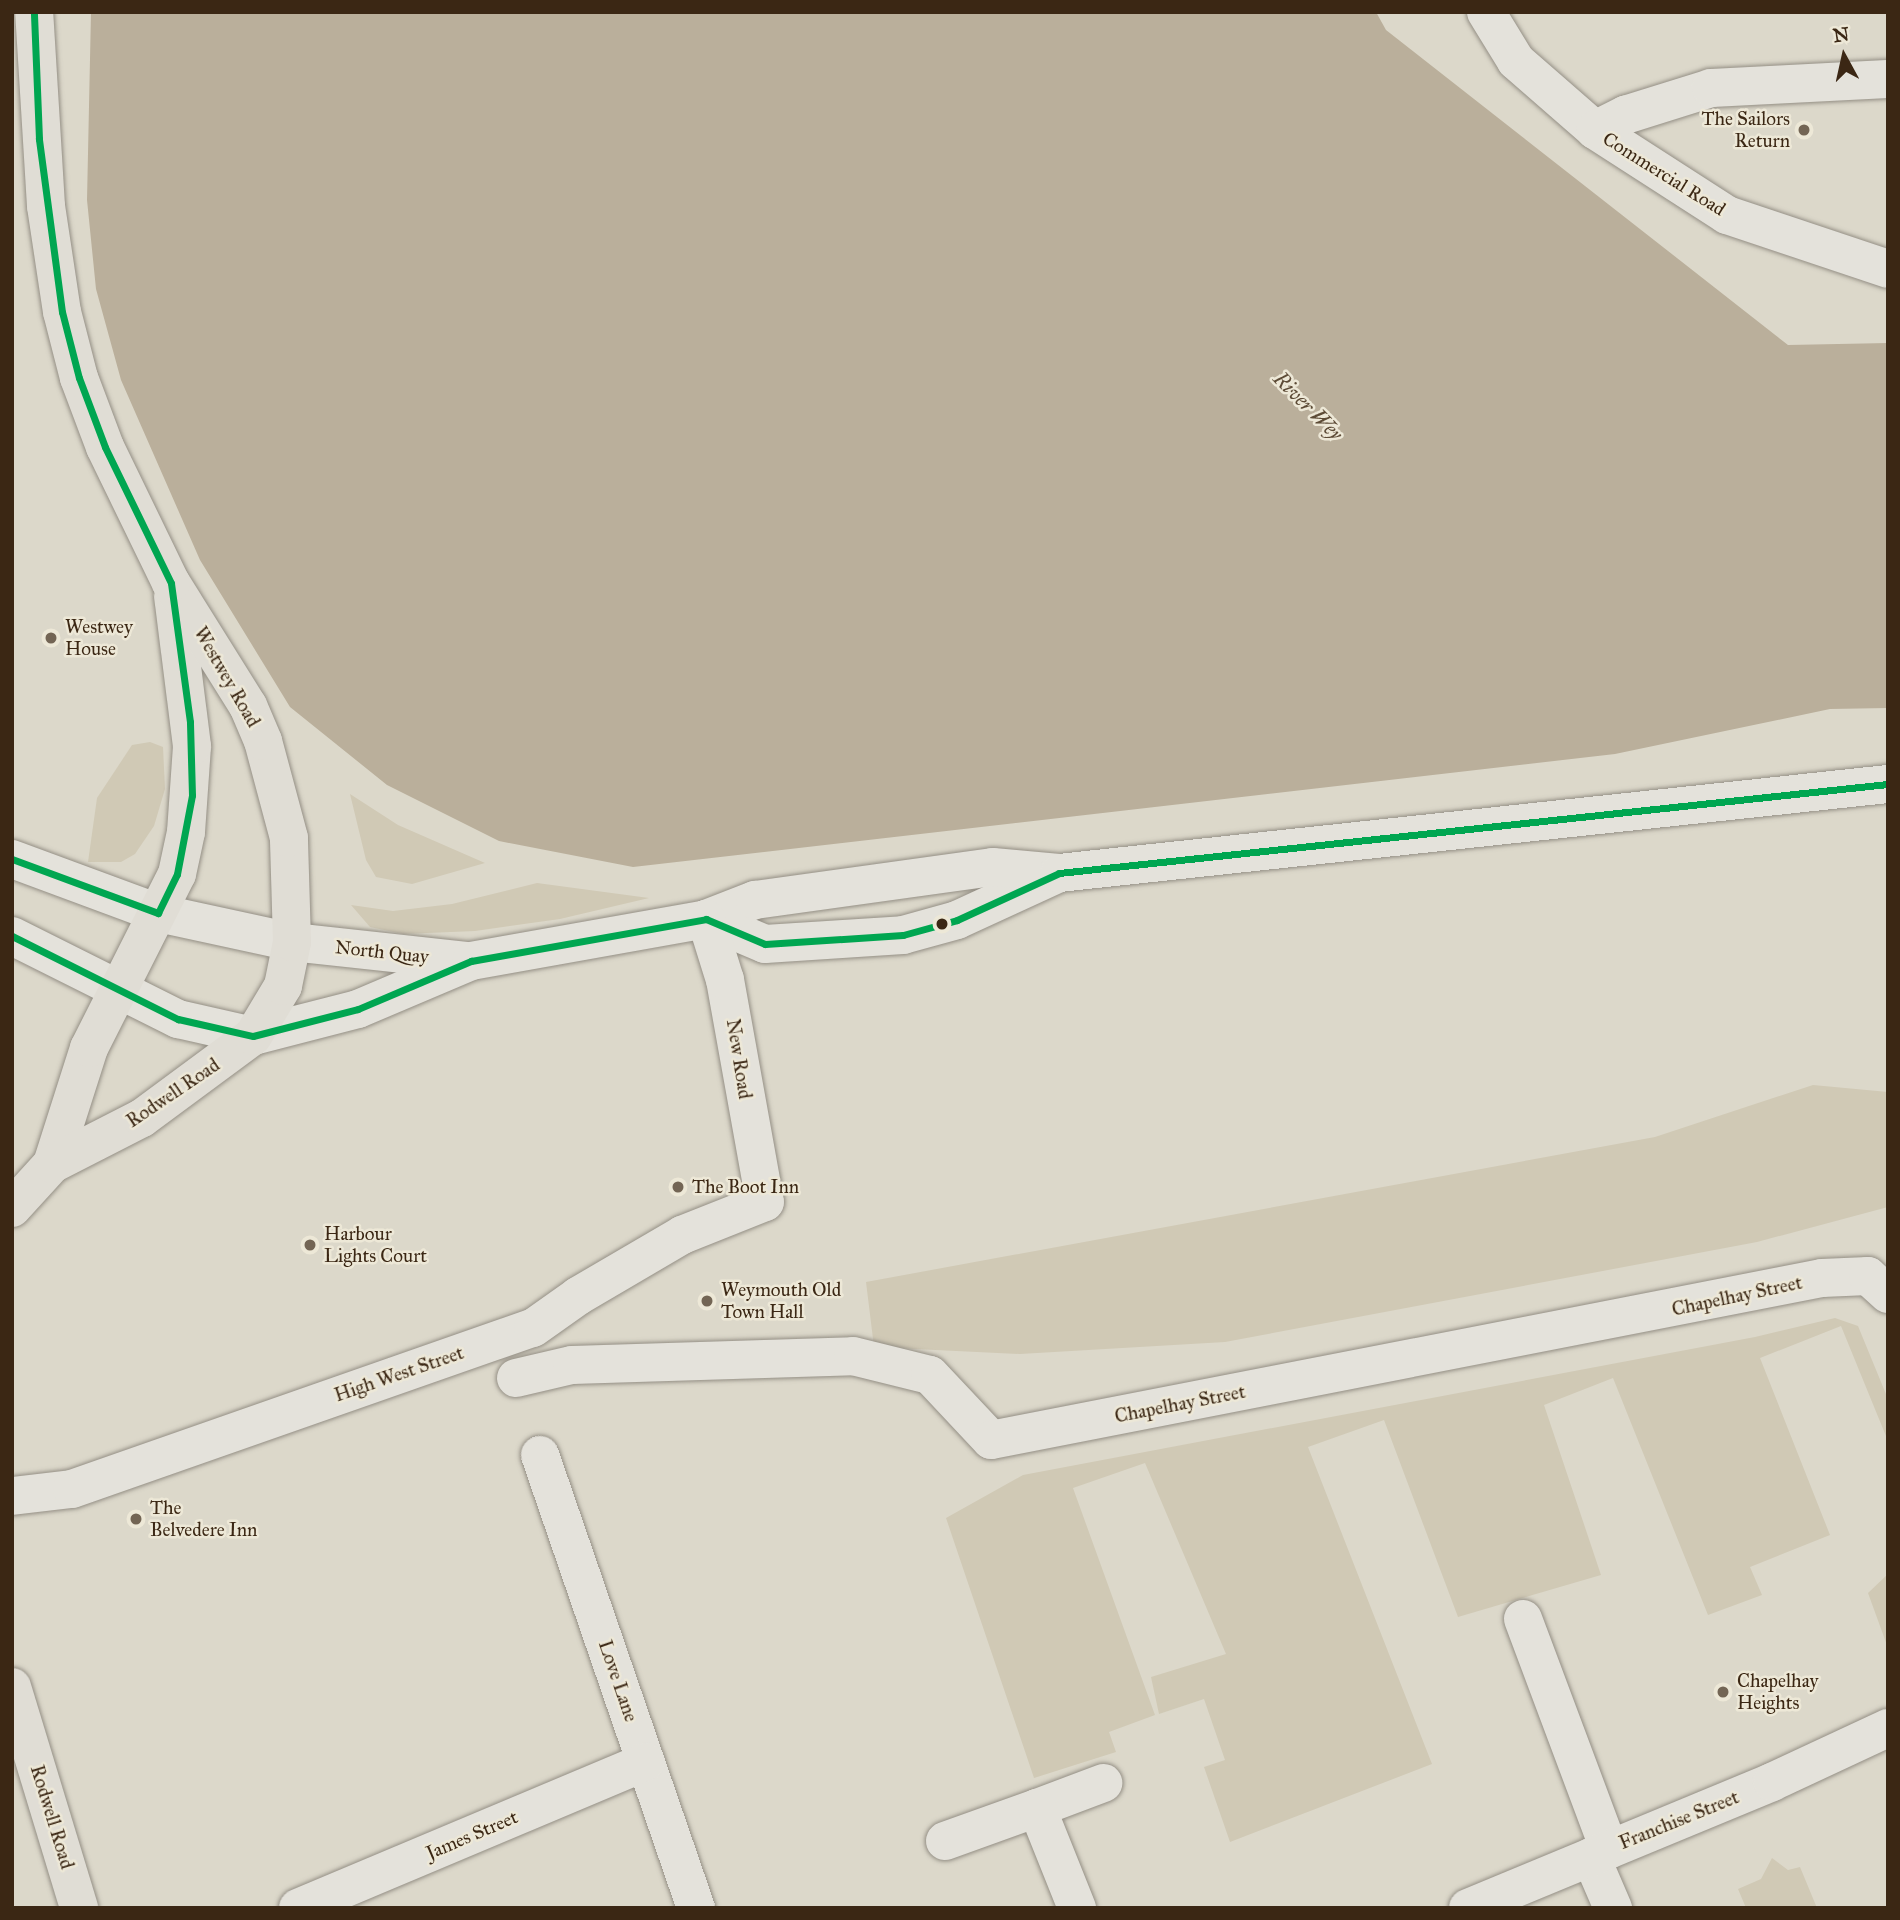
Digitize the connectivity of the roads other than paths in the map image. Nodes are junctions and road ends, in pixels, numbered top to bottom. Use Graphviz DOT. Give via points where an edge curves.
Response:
graph roads {
  1 [pos="34,12"];
  2 [pos="1486,12"];
  3 [pos="1888,79"];
  4 [pos="1595,130"];
  5 [pos="1888,269"];
  6 [pos="171,583"];
  7 [pos="1888,784"];
  8 [pos="12,859"];
  9 [pos="1059,873"];
  10 [pos="158,913"];
  11 [pos="706,919"];
  12 [pos="12,936"];
  13 [pos="292,942"];
  14 [pos="471,961"];
  15 [pos="118,993"];
  16 [pos="253,1036"];
  17 [pos="52,1164"];
  18 [pos="765,1202"];
  19 [pos="12,1208"];
  20 [pos="1878,1285"];
  21 [pos="516,1378"];
  22 [pos="540,1455"];
  23 [pos="12,1496"];
  24 [pos="1523,1619"];
  25 [pos="12,1687"];
  26 [pos="1888,1728"];
  27 [pos="646,1762"];
  28 [pos="1103,1783"];
  29 [pos="1037,1808"];
  30 [pos="945,1841"];
  31 [pos="1600,1853"];
  32 [pos="79,1908"];
  33 [pos="298,1908"];
  34 [pos="696,1908"];
  35 [pos="1077,1908"];
  36 [pos="1468,1908"];
  37 [pos="1613,1908"];
  1 -- 6 [label="highway, Westwey Road" via="39,139 62,312 79,378 105,447"];
  2 -- 4 [label="street, Commercial Road" via="1516,61"];
  3 -- 4 [label="street" via="1711,88 1625,114"];
  4 -- 5 [label="street, Commercial Road" via="1727,215"];
  6 -- 10 [label="highway, Westwey Road" via="190,722 192,795 177,874"];
  6 -- 13 [label="highway, Westwey Road" via="248,706 275,773 289,838"];
  7 -- 9 [label="street, North Quay"];
  8 -- 10 [label="street, North Quay"];
  9 -- 11 [label="street, North Quay" via="993,867 912,877 755,900"];
  9 -- 11 [label="street, North Quay" via="1009,899 903,935 765,944"];
  10 -- 13 [label="street, North Quay"];
  10 -- 15 [label="highway, Westwey Road"];
  11 -- 14 [label="street, North Quay"];
  11 -- 18 [label="street, New Road" via="725,980"];
  12 -- 15 [label="street"];
  13 -- 14 [label="street, North Quay"];
  13 -- 16 [label="highway, Westwey Road" via="283,986"];
  14 -- 16 [label="street, North Quay" via="358,1009"];
  15 -- 16 [label="street" via="178,1019"];
  15 -- 17 [label="highway, Rodwell Road" via="89,1048"];
  16 -- 17 [label="highway, Rodwell Road" via="142,1118"];
  17 -- 19 [label="highway, Rodwell Road"];
  18 -- 23 [label="street, High West Street" via="682,1235 533,1328 72,1489"];
  20 -- 21 [label="street, Chapelhay Street" via="1822,1278 1441,1356 991,1440 930,1375 853,1356 572,1365"];
  22 -- 27 [label="street, Love Lane"];
  24 -- 31 [label="street"];
  25 -- 32 [label="highway, Rodwell Road"];
  26 -- 31 [label="street, Franchise Street"];
  27 -- 33 [label="street, James Street"];
  27 -- 34 [label="street, Love Lane"];
  28 -- 29 [label="street"];
  29 -- 30 [label="street"];
  29 -- 35 [label="street"];
  31 -- 36 [label="street, Franchise Street"];
  31 -- 37 [label="street"];
}
